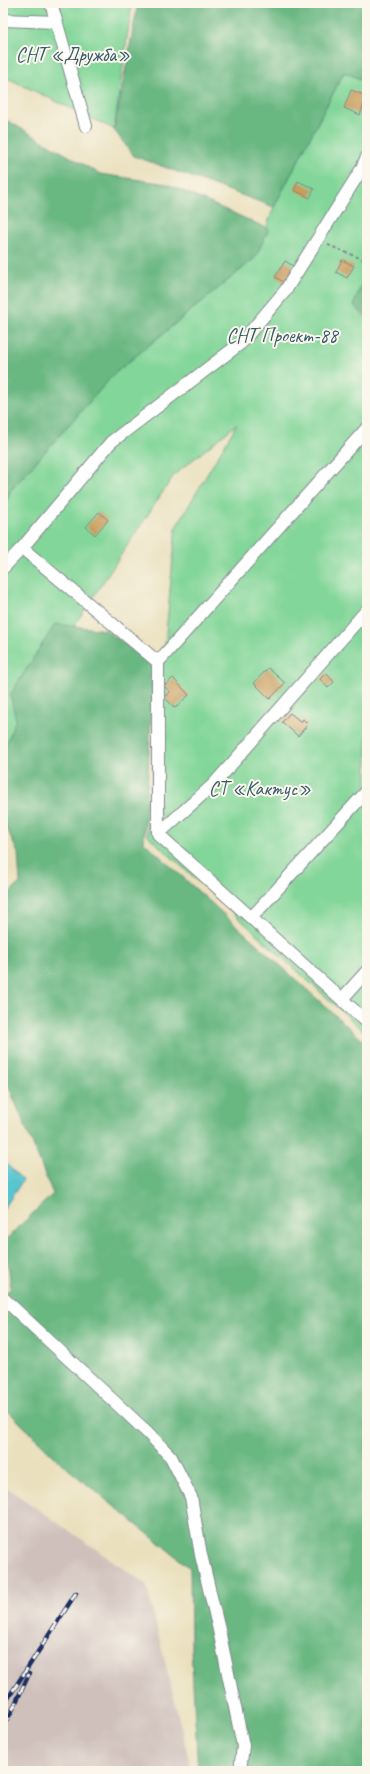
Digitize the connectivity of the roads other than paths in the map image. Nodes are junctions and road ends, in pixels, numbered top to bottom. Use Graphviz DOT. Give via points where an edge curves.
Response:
graph roads {
  1 [pos="51,3"];
  2 [pos="3,20"];
  3 [pos="57,22"];
  4 [pos="86,126"];
  5 [pos="367,157"];
  6 [pos="367,428"];
  7 [pos="22,548"];
  8 [pos="3,568"];
  9 [pos="367,610"];
  10 [pos="158,662"];
  11 [pos="367,791"];
  12 [pos="158,834"];
  13 [pos="252,917"];
  14 [pos="367,971"];
  15 [pos="342,999"];
  16 [pos="367,1022"];
  17 [pos="3,1298"];
  18 [pos="240,1771"];
  1 -- 3 [label="lane"];
  2 -- 3 [label="lane"];
  3 -- 4 [label="lane"];
  5 -- 7 [label="lane" via="285,291 241,343 111,442"];
  6 -- 10 [label="lane"];
  7 -- 8 [label="lane"];
  7 -- 10 [label="lane"];
  9 -- 12 [label="lane" via="214,784"];
  10 -- 12 [label="lane"];
  11 -- 13 [label="lane"];
  12 -- 13 [label="lane"];
  13 -- 15 [label="lane"];
  14 -- 15 [label="lane"];
  15 -- 16 [label="lane"];
  17 -- 18 [label="lane" via="171,1457 191,1497 201,1555 243,1746"];
}
